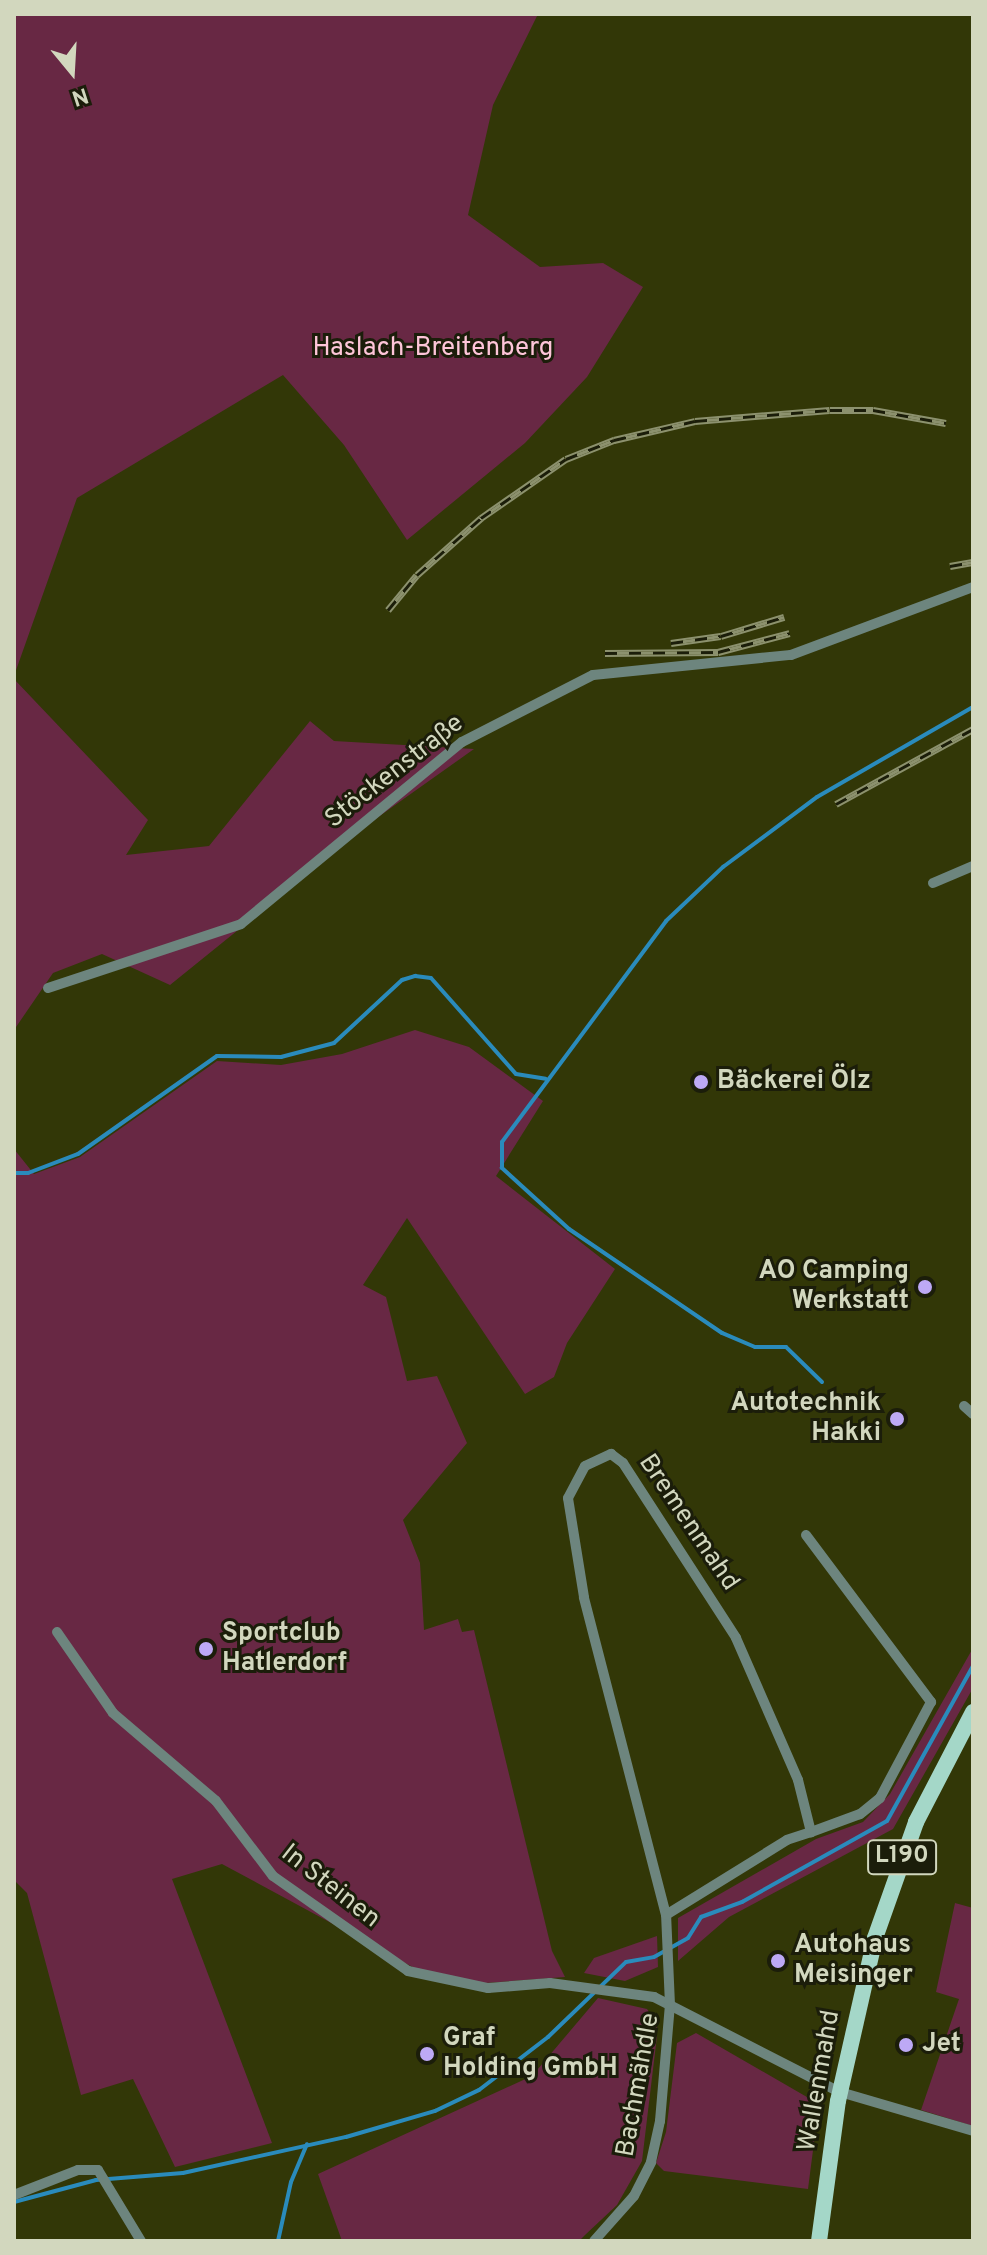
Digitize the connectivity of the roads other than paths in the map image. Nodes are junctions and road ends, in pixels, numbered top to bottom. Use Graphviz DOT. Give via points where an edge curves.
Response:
graph roads {
  1 [pos="973,587"];
  2 [pos="973,866"];
  3 [pos="933,883"];
  4 [pos="48,988"];
  5 [pos="964,1406"];
  6 [pos="973,1414"];
  7 [pos="806,1535"];
  8 [pos="57,1632"];
  9 [pos="973,1712"];
  10 [pos="811,1832"];
  11 [pos="666,1915"];
  12 [pos="670,2005"];
  13 [pos="840,2092"];
  14 [pos="973,2131"];
  15 [pos="14,2195"];
  16 [pos="141,2241"];
  17 [pos="594,2241"];
  18 [pos="819,2241"];
  1 -- 4 [label="street, Stöckenstraße" via="791,655 593,675 462,742 241,924"];
  2 -- 3 [label="street"];
  5 -- 6 [label="street"];
  7 -- 10 [label="street" via="931,1702 880,1798 860,1814"];
  8 -- 12 [label="street, In Steinen" via="113,1713 216,1801 273,1876 408,1971 456,1983 611,1990"];
  9 -- 13 [label="main road, Wallenmahd / L190" via="922,1809 889,1892"];
  10 -- 11 [label="street" via="787,1840"];
  10 -- 11 [label="street, Bremenmahd" via="798,1780 736,1638 623,1463 611,1454 599,1457 574,1479 568,1498 574,1555"];
  11 -- 12 [label="street, Bremenmahd"];
  12 -- 13 [label="street, Bachmähdle"];
  12 -- 17 [label="street, Bachmähdle" via="660,2121 651,2162 634,2196"];
  13 -- 14 [label="street, Bachmähdle"];
  13 -- 18 [label="main road, Wallenmahd / L190"];
  15 -- 16 [label="street" via="78,2170 101,2173"];
}
